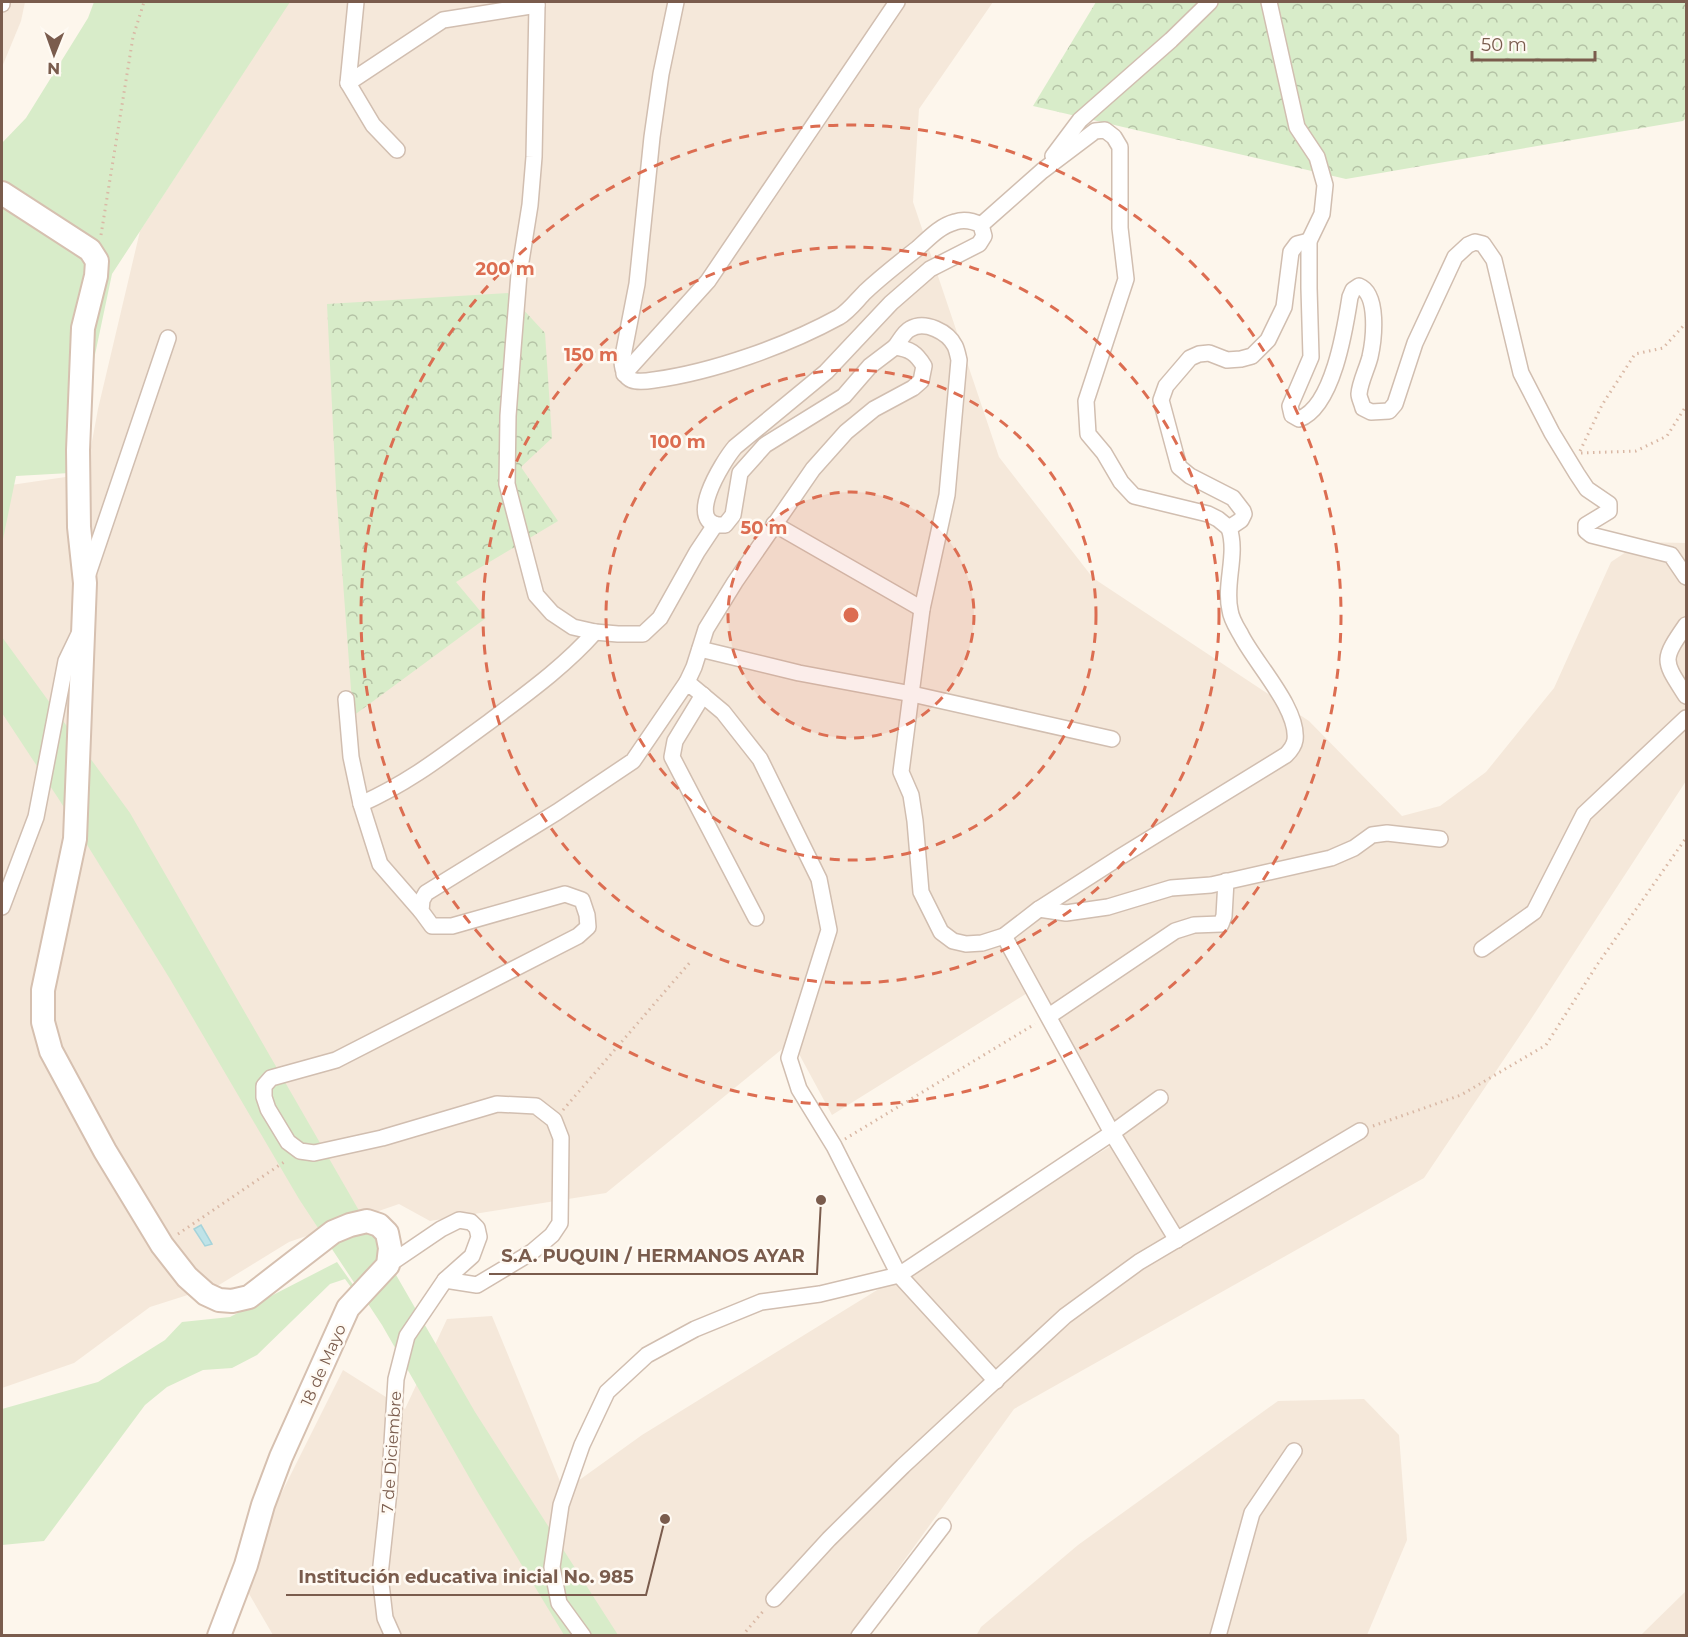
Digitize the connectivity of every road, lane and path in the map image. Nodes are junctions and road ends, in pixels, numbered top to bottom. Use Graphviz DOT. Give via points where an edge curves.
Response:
graph roads {
  1 [pos="144,2"];
  2 [pos="356,2"];
  3 [pos="676,2"];
  4 [pos="897,2"];
  5 [pos="1210,2"];
  6 [pos="1269,2"];
  7 [pos="536,3"];
  8 [pos="348,83"];
  9 [pos="397,150"];
  10 [pos="1042,171"];
  11 [pos="2,193"];
  12 [pos="981,225"];
  13 [pos="1310,241"];
  14 [pos="97,261"];
  15 [pos="1686,323"];
  16 [pos="168,338"];
  17 [pos="895,347"];
  18 [pos="624,374"];
  19 [pos="1686,406"];
  20 [pos="774,524"];
  21 [pos="715,525"];
  22 [pos="1228,528"];
  23 [pos="1686,577"];
  24 [pos="85,583"];
  25 [pos="922,609"];
  26 [pos="1686,625"];
  27 [pos="83,626"];
  28 [pos="595,632"];
  29 [pos="700,649"];
  30 [pos="687,682"];
  31 [pos="912,694"];
  32 [pos="703,695"];
  33 [pos="1686,696"];
  34 [pos="346,699"];
  35 [pos="1686,718"];
  36 [pos="1112,739"];
  37 [pos="362,804"];
  38 [pos="1686,838"];
  39 [pos="1440,839"];
  40 [pos="1226,881"];
  41 [pos="2,907"];
  42 [pos="1039,909"];
  43 [pos="421,911"];
  44 [pos="756,918"];
  45 [pos="1004,936"];
  46 [pos="1482,949"];
  47 [pos="692,960"];
  48 [pos="1049,1016"];
  49 [pos="1160,1098"];
  50 [pos="554,1120"];
  51 [pos="1360,1131"];
  52 [pos="1112,1132"];
  53 [pos="834,1146"];
  54 [pos="300,1151"];
  55 [pos="1177,1239"];
  56 [pos="162,1245"];
  57 [pos="388,1265"];
  58 [pos="899,1275"];
  59 [pos="444,1280"];
  60 [pos="996,1381"];
  61 [pos="1294,1451"];
  62 [pos="943,1526"];
  63 [pos="774,1599"];
  64 [pos="219,1635"];
  65 [pos="393,1635"];
  66 [pos="583,1635"];
  67 [pos="742,1635"];
  68 [pos="859,1635"];
  69 [pos="1218,1635"];
  1 -- 14 [label="path" via="133,37"];
  2 -- 8 [label="street"];
  3 -- 18 [label="street" via="652,137 637,284 622,361"];
  4 -- 18 [label="street" via="708,281"];
  5 -- 10 [label="street" via="1080,120"];
  6 -- 13 [label="street" via="1297,127 1317,157 1325,185 1322,214"];
  7 -- 8 [label="street" via="443,20"];
  7 -- 28 [label="street" via="534,157 519,274 507,484 536,595 562,621"];
  8 -- 9 [label="street" via="373,125"];
  10 -- 12 [label="street"];
  10 -- 22 [label="street" via="1095,131 1105,130 1120,147 1120,228 1126,279 1086,401 1088,434 1134,496 1208,514"];
  11 -- 14 [label="street" via="90,250"];
  12 -- 18 [label="street" via="955,222 942,228 884,274 841,315 801,335 733,361 672,378 638,382"];
  12 -- 21 [label="street" via="984,236 980,244 930,269 891,303 826,372 735,447 707,495 705,511 708,521"];
  13 -- 22 [label="street" via="1297,244 1291,252 1284,307 1268,340 1252,356 1240,359 1227,360 1209,353 1190,358 1166,386 1161,400 1179,467 1233,498 1243,511 1241,520"];
  13 -- 23 [label="street" via="1311,357 1290,406 1292,415 1299,419 1310,415 1317,405 1340,354 1350,297 1359,286 1370,298 1374,320 1371,354 1359,396 1363,408 1371,412 1389,411 1455,257 1474,242 1483,244 1494,260 1521,373 1552,434 1587,489 1609,504 1609,511 1586,525 1586,531 1671,555"];
  14 -- 24 [label="street" via="83,328 78,450"];
  15 -- 19 [label="path" via="1663,348 1635,354 1602,405 1579,453 1636,451 1667,436"];
  16 -- 24 [label="street"];
  17 -- 20 [label="street" via="916,354 924,366 921,381 846,432 813,469"];
  17 -- 21 [label="street" via="870,366 844,396 765,445 740,473 733,516 725,525"];
  17 -- 25 [label="street" via="909,329 937,329 955,346 959,360 947,495"];
  20 -- 25 [label="street"];
  20 -- 29 [label="street" via="706,629"];
  21 -- 28 [label="street" via="660,618 643,634"];
  22 -- 42 [label="street" via="1232,540 1230,611 1242,638 1293,721 1293,747 1286,756"];
  24 -- 27 [label="street"];
  25 -- 31 [label="street"];
  26 -- 33 [label="street" via="1669,650 1668,667"];
  27 -- 41 [label="street" via="66,661 36,817"];
  27 -- 56 [label="street" via="75,839 43,990 43,1022 51,1051"];
  28 -- 37 [label="street" via="576,654 435,763 395,789"];
  29 -- 30 [label="street"];
  29 -- 31 [label="street" via="799,674"];
  30 -- 32 [label="street"];
  30 -- 43 [label="street" via="633,761 426,893"];
  31 -- 36 [label="street"];
  31 -- 45 [label="street" via="901,772 911,795 921,892 941,932 953,941 982,943"];
  32 -- 44 [label="street" via="675,741 672,757"];
  32 -- 53 [label="street" via="723,712 760,759 819,879 829,930 789,1058 799,1089"];
  34 -- 37 [label="street" via="351,757"];
  35 -- 46 [label="street" via="1584,814 1534,912"];
  37 -- 43 [label="street" via="380,864"];
  38 -- 51 [label="path" via="1546,1045 1461,1095"];
  39 -- 40 [label="street" via="1372,835 1331,858"];
  40 -- 42 [label="street" via="1170,888 1108,907 1066,913"];
  40 -- 48 [label="street" via="1221,924 1194,925 1175,931"];
  42 -- 45 [label="street"];
  43 -- 54 [label="street" via="432,926 452,926 565,894 582,900 588,927 578,936 336,1060 271,1078 264,1086 268,1109 288,1142"];
  45 -- 48 [label="street"];
  47 -- 50 [label="path"];
  48 -- 52 [label="street"];
  48 -- 53 [label="path"];
  49 -- 52 [label="street"];
  50 -- 54 [label="street" via="536,1106 497,1104 382,1138 314,1153"];
  50 -- 59 [label="street" via="561,1138 561,1202 560,1223 552,1235 532,1252 477,1285"];
  51 -- 55 [label="street"];
  52 -- 55 [label="street"];
  52 -- 58 [label="street"];
  53 -- 58 [label="street"];
  54 -- 56 [label="path"];
  55 -- 60 [label="street" via="1065,1316"];
  56 -- 57 [label="street" via="187,1277 219,1300 249,1297 333,1232 367,1221 387,1233"];
  57 -- 59 [label="street, 18 de Mayo" via="441,1229 459,1220 471,1222 477,1228 477,1247"];
  57 -- 64 [label="street, 18 de Mayo" via="348,1308 281,1457"];
  58 -- 60 [label="street"];
  58 -- 66 [label="street" via="820,1294 761,1302 695,1329 646,1355 607,1392 582,1445 561,1505 552,1567 559,1603"];
  59 -- 65 [label="street, 7 de Diciembre" via="407,1336 396,1379 380,1575 385,1618"];
  60 -- 63 [label="street" via="838,1531"];
  61 -- 69 [label="street" via="1252,1513"];
  62 -- 68 [label="street"];
  63 -- 67 [label="path"];
}
